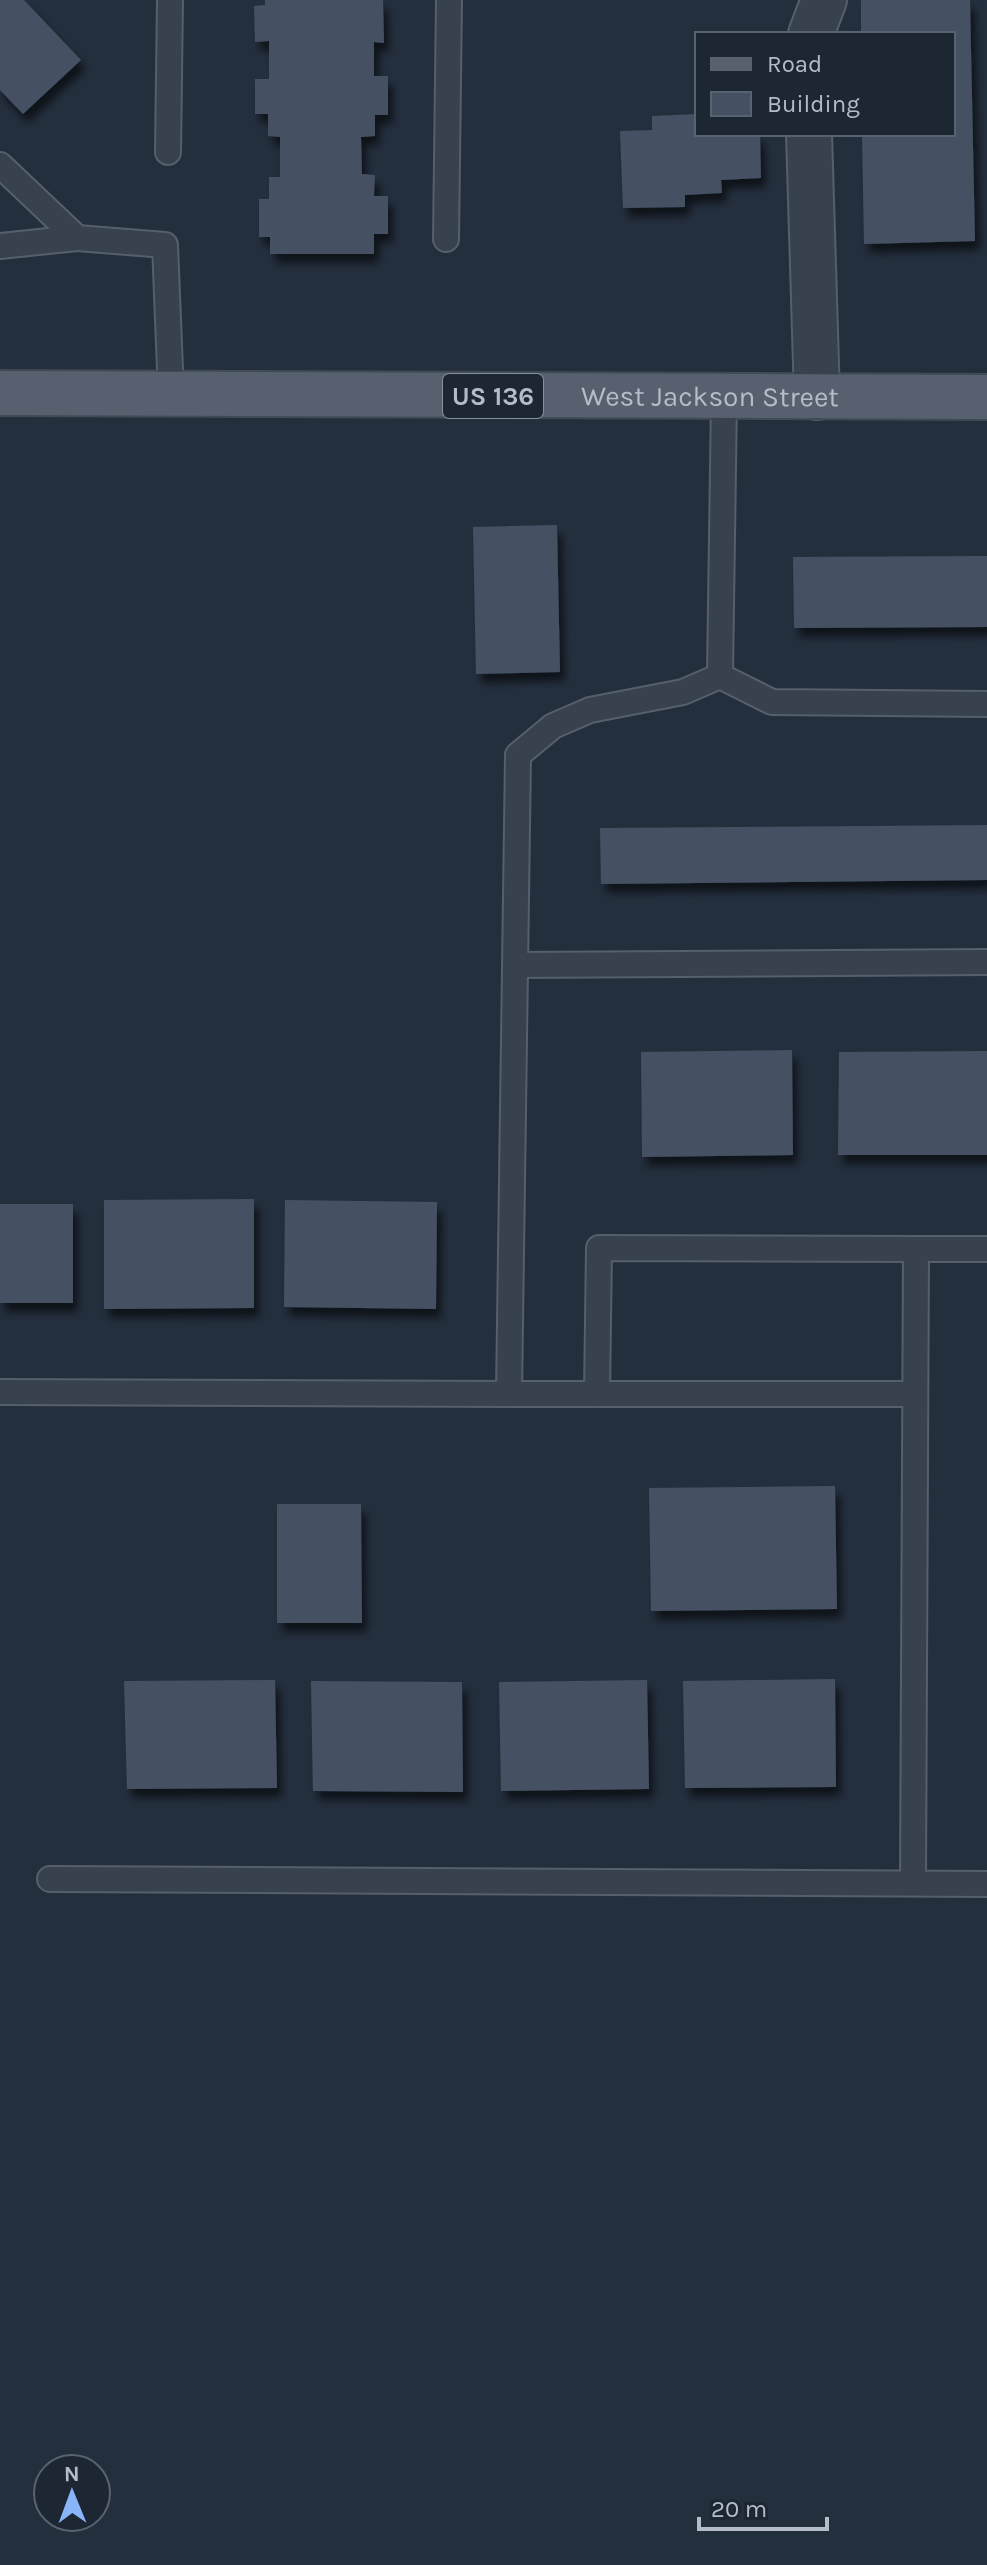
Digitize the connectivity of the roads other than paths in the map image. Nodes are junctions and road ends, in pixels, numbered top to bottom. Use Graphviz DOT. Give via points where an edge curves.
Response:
graph roads {
  1 [pos="170,0"];
  2 [pos="449,0"];
  3 [pos="824,0"];
  4 [pos="812,32"];
  5 [pos="809,136"];
  6 [pos="168,152"];
  7 [pos="0,165"];
  8 [pos="77,238"];
  9 [pos="446,239"];
  10 [pos="0,246"];
  11 [pos="0,393"];
  12 [pos="171,394"];
  13 [pos="724,397"];
  14 [pos="817,397"];
  15 [pos="987,397"];
  16 [pos="720,676"];
  17 [pos="987,704"];
  18 [pos="987,962"];
  19 [pos="515,965"];
  20 [pos="916,1249"];
  21 [pos="987,1249"];
  22 [pos="0,1392"];
  23 [pos="509,1394"];
  24 [pos="597,1394"];
  25 [pos="915,1394"];
  26 [pos="50,1879"];
  27 [pos="913,1883"];
  28 [pos="987,1884"];
  1 -- 6 [label="lane"];
  2 -- 9 [label="lane"];
  3 -- 4 [label="street"];
  5 -- 14 [label="street"];
  7 -- 8 [label="lane"];
  8 -- 10 [label="lane"];
  8 -- 12 [label="lane" via="165,245"];
  11 -- 12 [label="main road, West Jackson Street / US 136"];
  12 -- 13 [label="main road, West Jackson Street / US 136"];
  13 -- 14 [label="main road, West Jackson Street / US 136"];
  13 -- 16 [label="lane"];
  14 -- 15 [label="main road, West Jackson Street / US 136"];
  16 -- 17 [label="lane" via="772,702"];
  16 -- 19 [label="lane" via="683,692 590,710 553,726 518,755"];
  18 -- 19 [label="lane"];
  19 -- 23 [label="lane"];
  20 -- 21 [label="lane"];
  20 -- 24 [label="lane" via="599,1248"];
  20 -- 25 [label="lane"];
  22 -- 23 [label="lane"];
  23 -- 24 [label="lane"];
  24 -- 25 [label="lane"];
  25 -- 27 [label="lane"];
  26 -- 27 [label="lane"];
  27 -- 28 [label="lane"];
}
